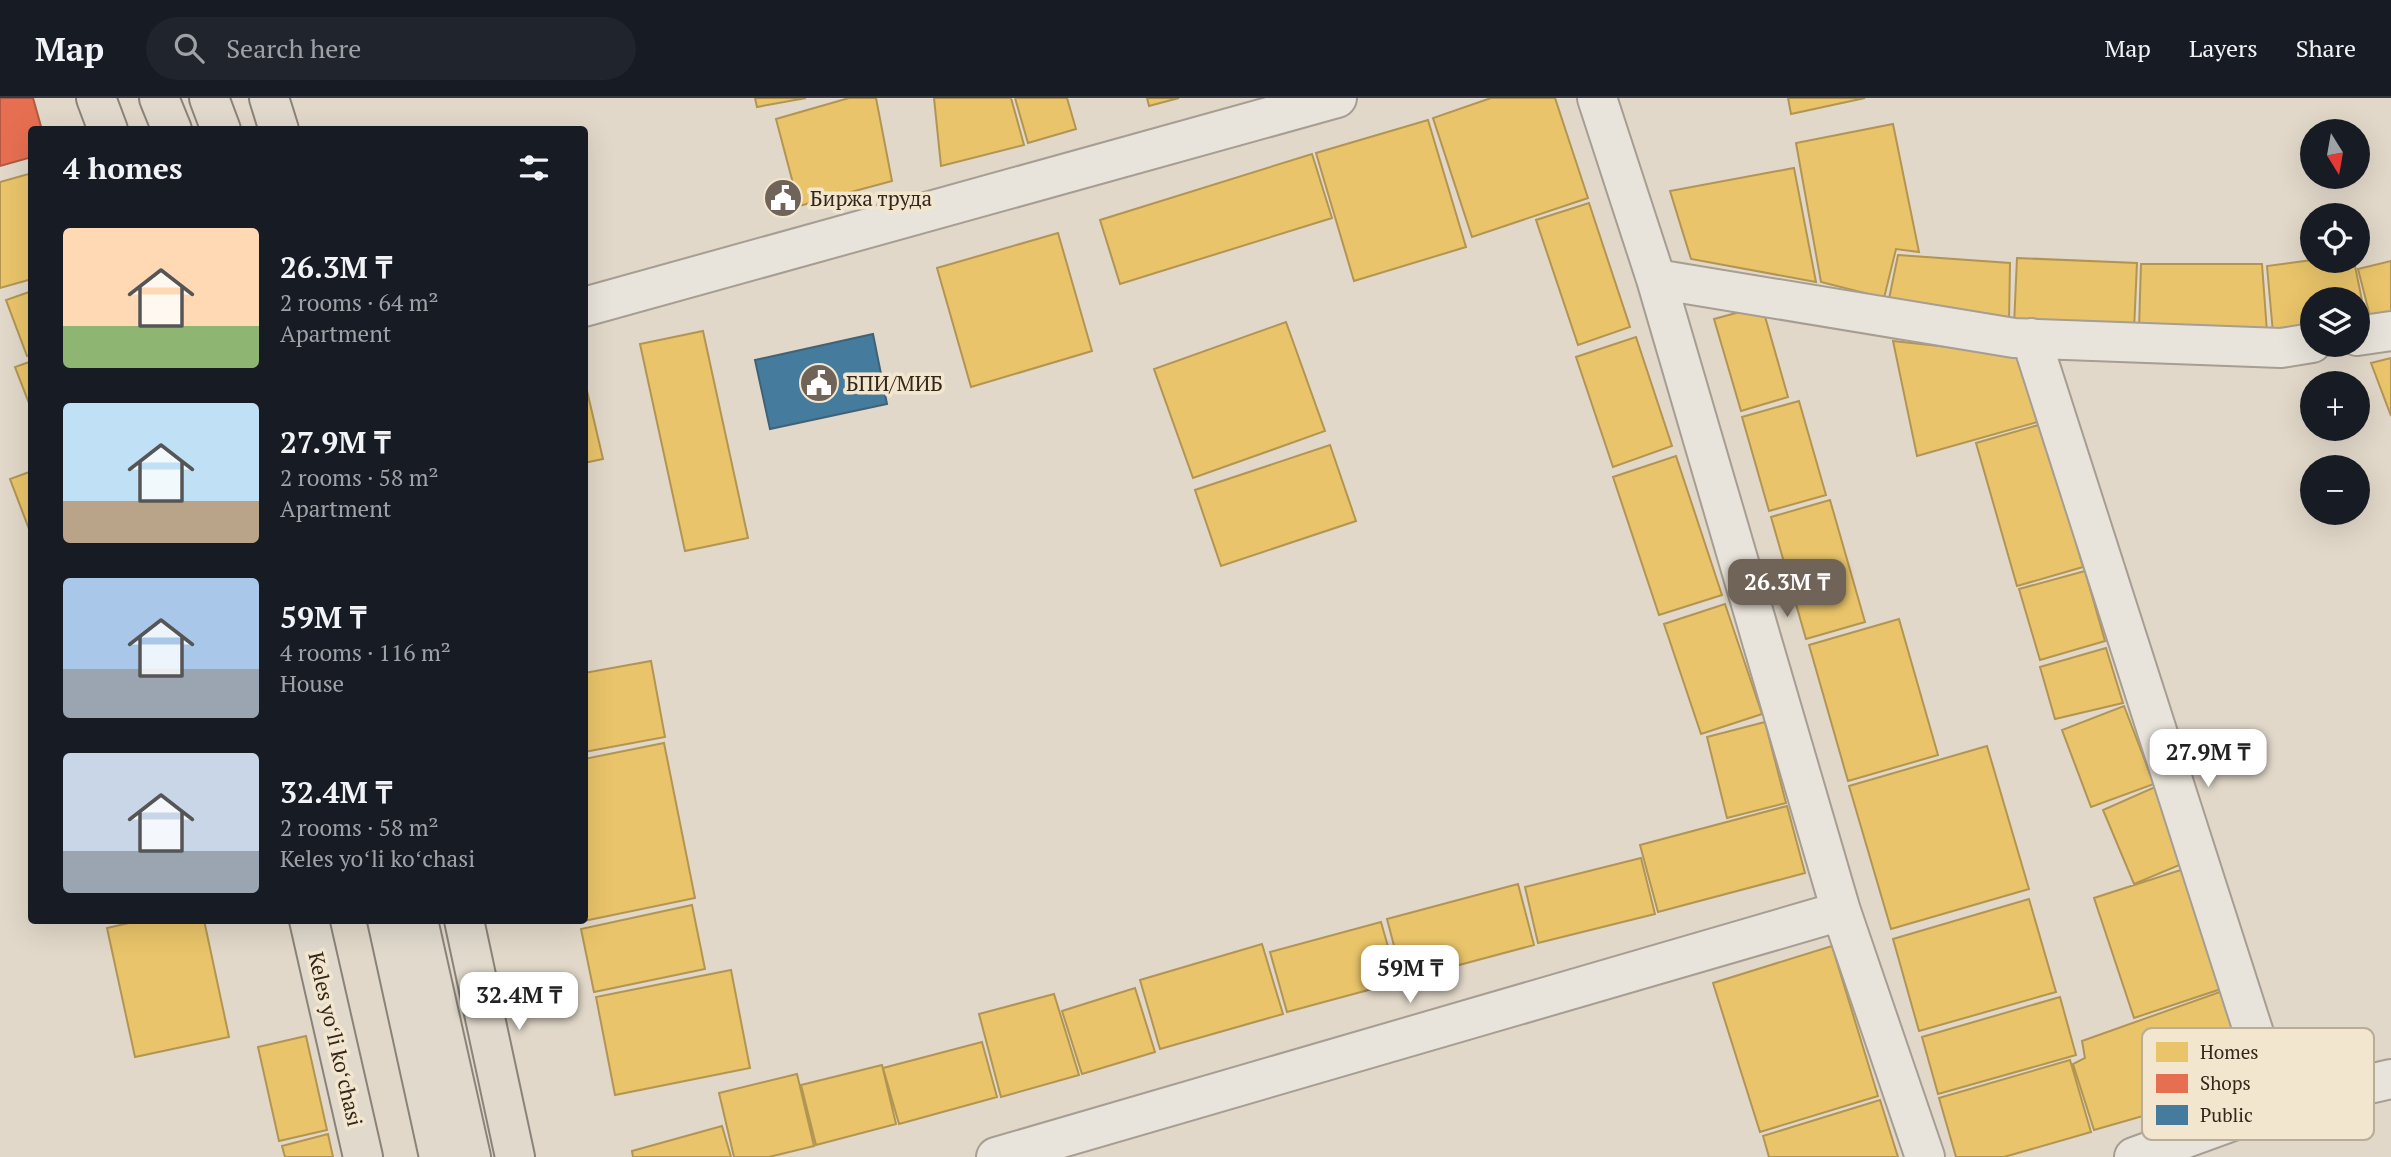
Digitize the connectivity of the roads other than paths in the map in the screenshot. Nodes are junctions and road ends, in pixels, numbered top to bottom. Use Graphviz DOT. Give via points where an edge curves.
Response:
graph roads {
  1 [pos="96,98"];
  2 [pos="159,98"];
  3 [pos="209,98"];
  4 [pos="269,98"];
  5 [pos="1337,98"];
  6 [pos="1597,98"];
  7 [pos="106,126"];
  8 [pos="170,126"];
  9 [pos="220,126"];
  10 [pos="278,126"];
  11 [pos="1656,279"];
  12 [pos="588,306"];
  13 [pos="2391,331"];
  14 [pos="2370,334"];
  15 [pos="2031,338"];
  16 [pos="2300,346"];
  17 [pos="1841,911"];
  18 [pos="310,924"];
  19 [pos="388,924"];
  20 [pos="419,924"];
  21 [pos="465,924"];
  22 [pos="2252,1028"];
  23 [pos="2181,1140"];
  24 [pos="363,1157"];
  25 [pos="439,1157"];
  26 [pos="471,1157"];
  27 [pos="515,1157"];
  28 [pos="996,1157"];
  29 [pos="1925,1157"];
  30 [pos="2134,1157"];
  1 -- 7 [label="main road"];
  2 -- 8 [label="main road"];
  3 -- 9 [label="main road"];
  4 -- 10 [label="main road"];
  5 -- 12 [label="street"];
  6 -- 11 [label="street"];
  11 -- 15 [label="street"];
  11 -- 17 [label="street"];
  13 -- 14 [label="street"];
  15 -- 16 [label="street"];
  15 -- 22 [label="street"];
  17 -- 28 [label="street"];
  17 -- 29 [label="street"];
  18 -- 24 [label="main road, Keles yoʻli koʻchasi"];
  19 -- 25 [label="main road"];
  20 -- 26 [label="main road"];
  21 -- 27 [label="main road"];
  23 -- 30 [label="street"];
}
